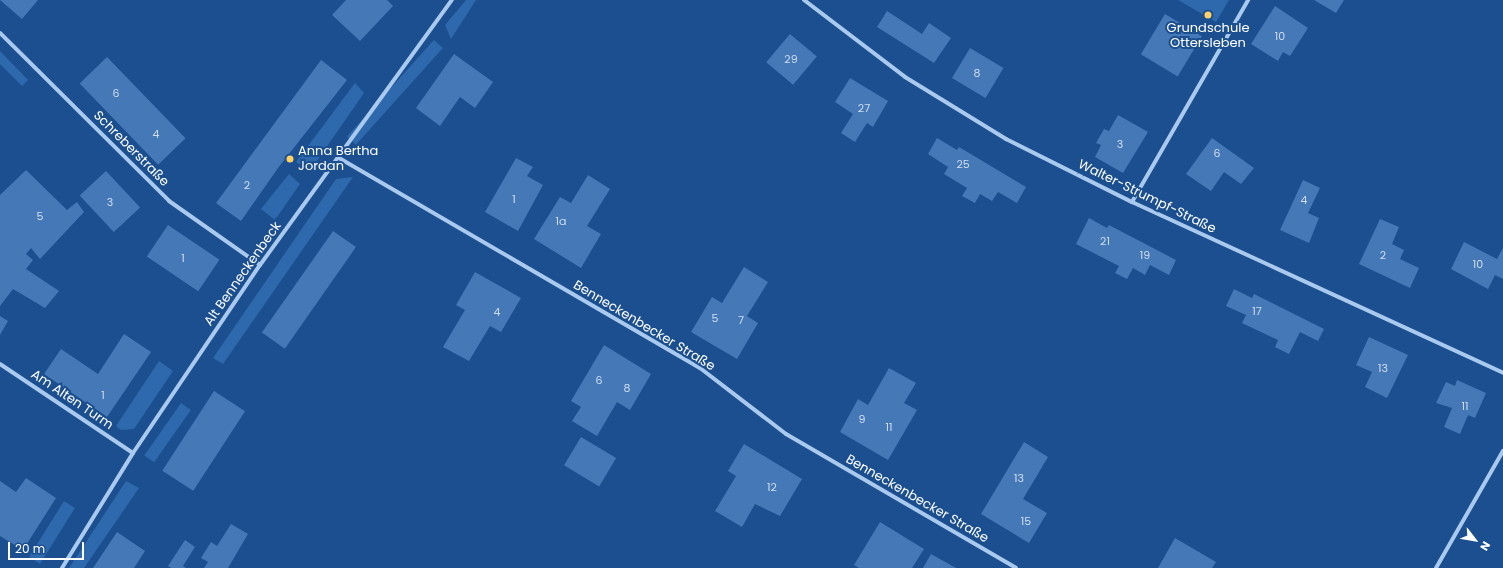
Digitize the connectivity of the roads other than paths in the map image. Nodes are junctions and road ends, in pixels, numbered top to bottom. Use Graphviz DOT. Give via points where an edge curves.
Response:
graph roads {
  1 [pos="452,0"];
  2 [pos="804,0"];
  3 [pos="1248,0"];
  4 [pos="0,33"];
  5 [pos="339,158"];
  6 [pos="1132,202"];
  7 [pos="260,265"];
  8 [pos="0,364"];
  9 [pos="1503,373"];
  10 [pos="1503,451"];
  11 [pos="133,453"];
  12 [pos="62,568"];
  13 [pos="1016,568"];
  14 [pos="1436,568"];
  1 -- 5 [label="street, Alt Benneckenbeck"];
  2 -- 6 [label="street, Walter-Strumpf-Straße" via="911,81 1006,139"];
  3 -- 6 [label="street"];
  4 -- 7 [label="street, Schreberstraße" via="169,201"];
  5 -- 7 [label="street, Alt Benneckenbeck"];
  5 -- 13 [label="street, Benneckenbecker Straße" via="700,368 786,434"];
  6 -- 9 [label="street, Walter-Strumpf-Straße"];
  7 -- 11 [label="street, Alt Benneckenbeck"];
  8 -- 11 [label="street, Am Alten Turm"];
  10 -- 14 [label="street"];
  11 -- 12 [label="street, Alt Benneckenbeck"];
}
